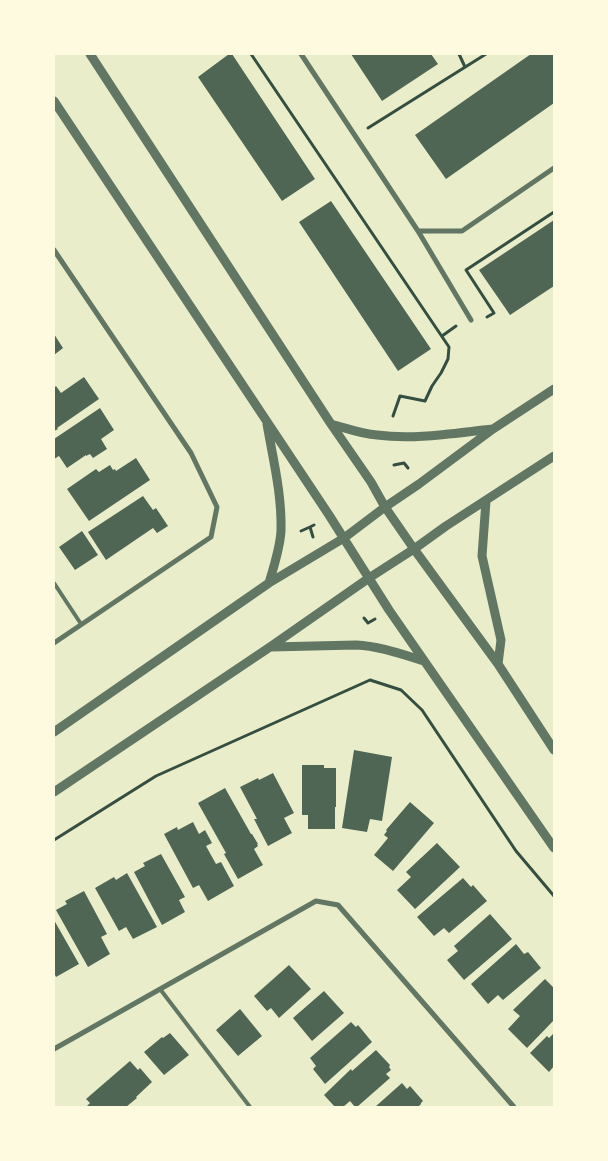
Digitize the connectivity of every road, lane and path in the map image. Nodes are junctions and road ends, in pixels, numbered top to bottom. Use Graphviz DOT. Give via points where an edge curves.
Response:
graph roads {
  1 [pos="90,54"];
  2 [pos="251,54"];
  3 [pos="301,54"];
  4 [pos="459,54"];
  5 [pos="486,54"];
  6 [pos="465,67"];
  7 [pos="54,101"];
  8 [pos="355,136"];
  9 [pos="554,168"];
  10 [pos="554,212"];
  11 [pos="418,231"];
  12 [pos="54,250"];
  13 [pos="471,320"];
  14 [pos="460,322"];
  15 [pos="480,322"];
  16 [pos="442,336"];
  17 [pos="554,388"];
  18 [pos="393,416"];
  19 [pos="266,420"];
  20 [pos="331,424"];
  21 [pos="493,429"];
  22 [pos="404,456"];
  23 [pos="554,456"];
  24 [pos="404,463"];
  25 [pos="394,465"];
  26 [pos="412,473"];
  27 [pos="486,501"];
  28 [pos="385,507"];
  29 [pos="319,523"];
  30 [pos="310,527"];
  31 [pos="300,531"];
  32 [pos="344,538"];
  33 [pos="313,539"];
  34 [pos="414,550"];
  35 [pos="369,578"];
  36 [pos="54,583"];
  37 [pos="269,583"];
  38 [pos="81,624"];
  39 [pos="54,643"];
  40 [pos="270,647"];
  41 [pos="424,661"];
  42 [pos="498,664"];
  43 [pos="54,732"];
  44 [pos="554,750"];
  45 [pos="54,792"];
  46 [pos="54,840"];
  47 [pos="554,848"];
  48 [pos="554,896"];
  49 [pos="160,989"];
  50 [pos="54,1049"];
  51 [pos="250,1107"];
  52 [pos="514,1107"];
  1 -- 20 [label="street"];
  2 -- 16 [label="path"];
  3 -- 8 [label="street"];
  4 -- 6 [label="path"];
  5 -- 6 [label="path"];
  6 -- 8 [label="path"];
  7 -- 19 [label="street"];
  8 -- 11 [label="street"];
  9 -- 11 [label="street" via="462,231"];
  10 -- 15 [label="path" via="466,270 494,313"];
  11 -- 13 [label="street"];
  12 -- 38 [label="street" via="191,453 217,507 211,537"];
  14 -- 16 [label="path"];
  16 -- 18 [label="path" via="449,347 448,359 425,400 400,396"];
  17 -- 21 [label="street"];
  19 -- 32 [label="street"];
  19 -- 37 [label="street" via="280,497 280,532"];
  20 -- 21 [label="street" via="374,435 403,438"];
  20 -- 28 [label="street"];
  21 -- 28 [label="street"];
  22 -- 24 [label="path"];
  23 -- 27 [label="street"];
  24 -- 25 [label="path"];
  24 -- 26 [label="path"];
  27 -- 34 [label="street"];
  27 -- 42 [label="street" via="482,556 501,640"];
  28 -- 32 [label="street"];
  28 -- 34 [label="street"];
  29 -- 30 [label="path"];
  30 -- 31 [label="path"];
  30 -- 33 [label="path"];
  32 -- 35 [label="street"];
  32 -- 37 [label="street"];
  34 -- 35 [label="street"];
  34 -- 42 [label="street"];
  35 -- 40 [label="street"];
  35 -- 41 [label="street"];
  36 -- 38 [label="lane"];
  37 -- 43 [label="street"];
  38 -- 39 [label="street"];
  40 -- 41 [label="street" via="369,646"];
  40 -- 45 [label="street"];
  41 -- 47 [label="street"];
  42 -- 44 [label="street"];
  46 -- 48 [label="path" via="156,776 370,680 401,690 422,710 516,851"];
  49 -- 50 [label="street"];
  49 -- 51 [label="lane"];
  49 -- 52 [label="street" via="316,901 338,905"];
}
